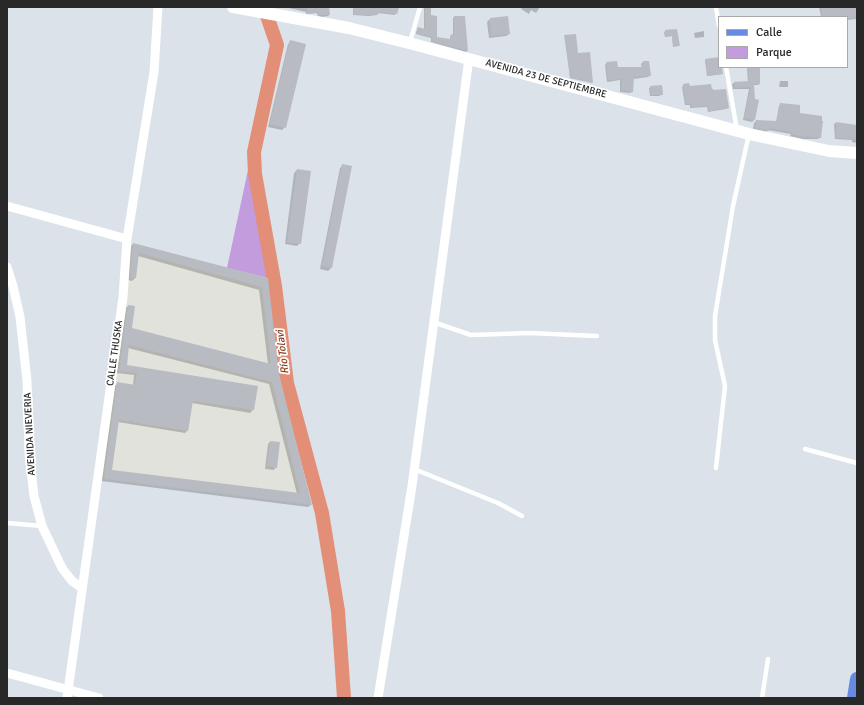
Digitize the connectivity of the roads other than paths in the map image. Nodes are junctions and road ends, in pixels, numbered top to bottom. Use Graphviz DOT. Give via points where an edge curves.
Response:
graph roads {
  1 [pos="158,7"];
  2 [pos="233,7"];
  3 [pos="420,7"];
  4 [pos="716,7"];
  5 [pos="718,20"];
  6 [pos="409,43"];
  7 [pos="468,58"];
  8 [pos="726,68"];
  9 [pos="743,133"];
  10 [pos="857,153"];
  11 [pos="7,206"];
  12 [pos="127,238"];
  13 [pos="7,267"];
  14 [pos="433,322"];
  15 [pos="597,336"];
  16 [pos="805,449"];
  17 [pos="857,463"];
  18 [pos="716,468"];
  19 [pos="414,469"];
  20 [pos="522,516"];
  21 [pos="7,523"];
  22 [pos="42,526"];
  23 [pos="82,588"];
  24 [pos="768,660"];
  25 [pos="7,673"];
  26 [pos="857,679"];
  27 [pos="68,694"];
  28 [pos="99,698"];
  29 [pos="378,698"];
  30 [pos="762,698"];
  31 [pos="854,698"];
  1 -- 12 [label="street, CALLE THUSKA" via="154,72"];
  2 -- 6 [label="main road, AVENIDA 23 DE SEPTIEMBRE" via="350,28"];
  3 -- 6 [label="lane"];
  4 -- 5 [label="lane"];
  6 -- 7 [label="main road, AVENIDA 23 DE SEPTIEMBRE"];
  7 -- 9 [label="main road, AVENIDA 23 DE SEPTIEMBRE"];
  7 -- 14 [label="street"];
  8 -- 9 [label="lane"];
  9 -- 10 [label="main road, AVENIDA 23 DE SEPTIEMBRE" via="829,151"];
  9 -- 18 [label="lane" via="715,316 715,340 725,386"];
  11 -- 12 [label="street"];
  12 -- 23 [label="street, CALLE THUSKA" via="123,297"];
  13 -- 22 [label="street, AVENIDA NIEVERIA" via="20,317 27,381 29,453 34,496"];
  14 -- 15 [label="lane" via="471,335 529,333"];
  14 -- 19 [label="street"];
  16 -- 17 [label="lane"];
  19 -- 20 [label="lane" via="498,503"];
  19 -- 29 [label="street"];
  21 -- 22 [label="lane"];
  22 -- 23 [label="street, AVENIDA NIEVERIA" via="62,568 72,581"];
  23 -- 27 [label="street, CALLE THUSKA"];
  24 -- 30 [label="lane"];
  25 -- 27 [label="street"];
  26 -- 31 [label="main road"];
  27 -- 28 [label="street"];
}
